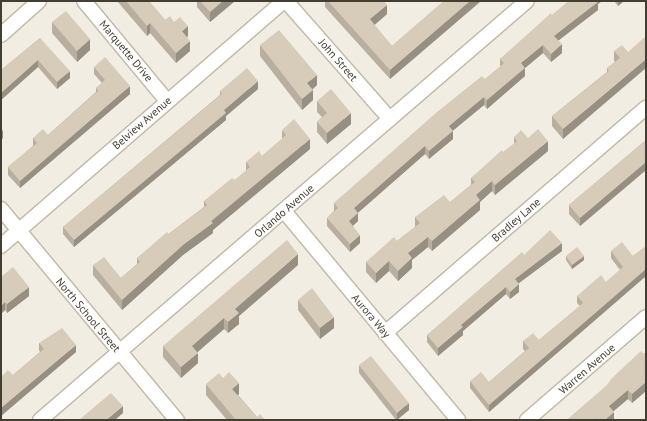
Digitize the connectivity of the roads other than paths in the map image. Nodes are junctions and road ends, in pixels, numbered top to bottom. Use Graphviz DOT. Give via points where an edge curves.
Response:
graph roads {
  1 [pos="39,1"];
  2 [pos="84,1"];
  3 [pos="285,1"];
  4 [pos="527,1"];
  5 [pos="1,34"];
  6 [pos="167,101"];
  7 [pos="646,108"];
  8 [pos="390,119"];
  9 [pos="1,210"];
  10 [pos="284,211"];
  11 [pos="18,230"];
  12 [pos="1,246"];
  13 [pos="646,317"];
  14 [pos="385,333"];
  15 [pos="119,352"];
  16 [pos="40,420"];
  17 [pos="177,420"];
  18 [pos="458,420"];
  19 [pos="527,420"];
  1 -- 5 [label="street"];
  2 -- 6 [label="street, Marquette Drive"];
  3 -- 6 [label="street, Belview Avenue"];
  3 -- 8 [label="street, John Street"];
  4 -- 8 [label="street, Orlando Avenue"];
  6 -- 11 [label="street, Belview Avenue"];
  7 -- 14 [label="street, Bradley Lane"];
  8 -- 10 [label="street, Orlando Avenue"];
  9 -- 11 [label="street, North School Street"];
  10 -- 14 [label="street, Aurora Way"];
  10 -- 15 [label="street, Orlando Avenue"];
  11 -- 12 [label="street, Belview Avenue"];
  11 -- 15 [label="street, North School Street"];
  13 -- 19 [label="street, Warren Avenue"];
  14 -- 18 [label="street, Aurora Way"];
  15 -- 16 [label="street, Orlando Avenue"];
  15 -- 17 [label="street, North School Street"];
}
